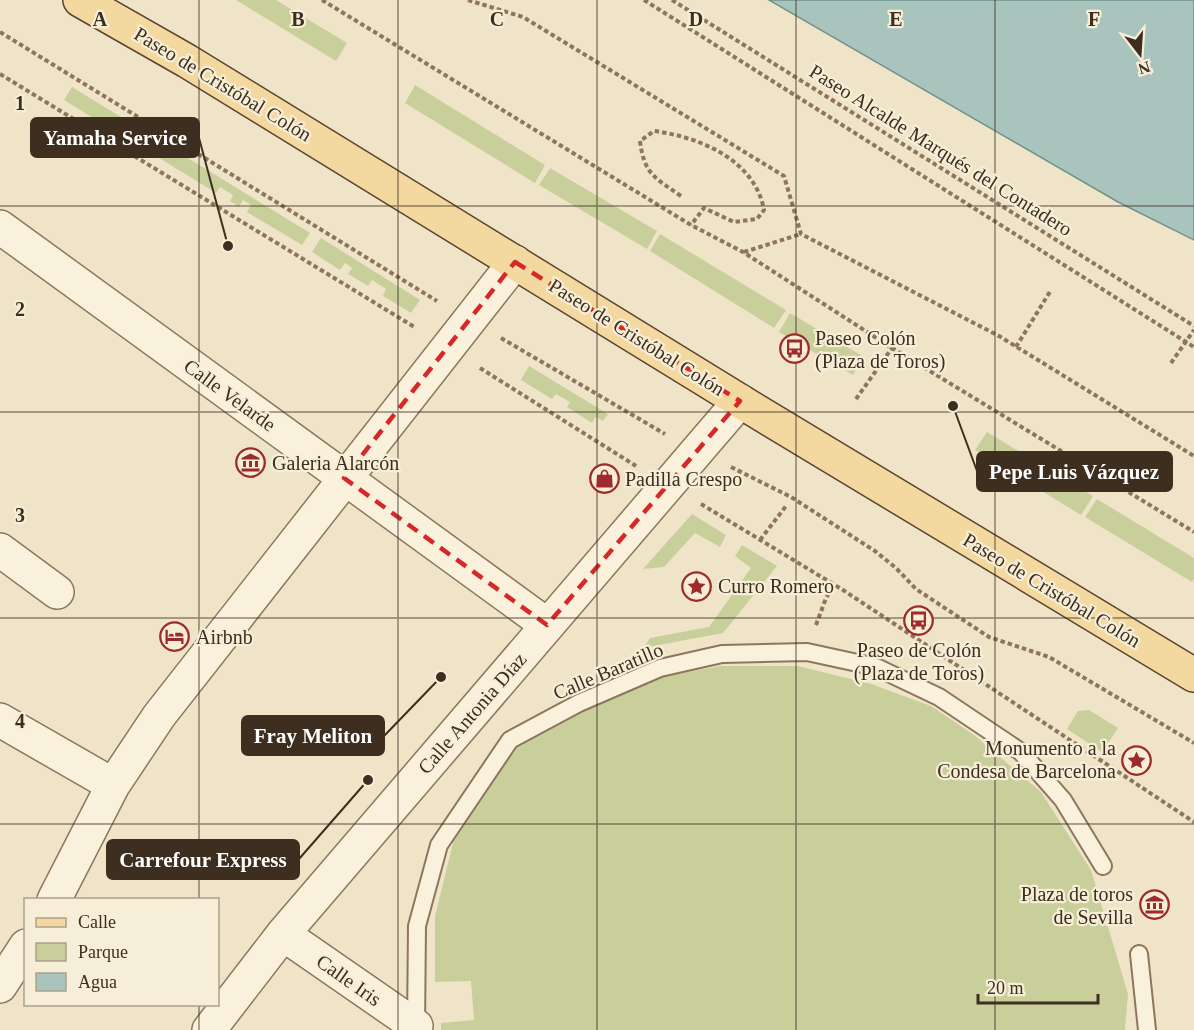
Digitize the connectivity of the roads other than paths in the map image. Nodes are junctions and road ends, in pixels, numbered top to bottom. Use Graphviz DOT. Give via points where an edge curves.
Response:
graph roads {
  1 [pos="80,0"];
  2 [pos="0,227"];
  3 [pos="515,262"];
  4 [pos="740,401"];
  5 [pos="344,478"];
  6 [pos="0,550"];
  7 [pos="57,592"];
  8 [pos="548,625"];
  9 [pos="1194,675"];
  10 [pos="0,720"];
  11 [pos="113,785"];
  12 [pos="1103,866"];
  13 [pos="56,898"];
  14 [pos="283,934"];
  15 [pos="24,949"];
  16 [pos="1139,954"];
  17 [pos="0,986"];
  18 [pos="214,1016"];
  19 [pos="416,1028"];
  20 [pos="1147,1030"];
  1 -- 3 [label="main road, Paseo de Cristóbal Colón"];
  2 -- 5 [label="street, Calle Velarde"];
  3 -- 4 [label="main road, Paseo de Cristóbal Colón"];
  3 -- 5 [label="street"];
  4 -- 8 [label="street, Calle Antonia Díaz"];
  4 -- 9 [label="main road, Paseo de Cristóbal Colón"];
  5 -- 8 [label="street, Calle Velarde"];
  5 -- 11 [label="street" via="159,716"];
  6 -- 7 [label="street"];
  8 -- 14 [label="street, Calle Antonia Díaz"];
  10 -- 11 [label="street"];
  11 -- 13 [label="street"];
  12 -- 19 [label="lane, Calle Baratillo" via="1063,800 1021,752 939,697 876,667 807,652 722,654 660,668 579,703 510,740 439,844 417,926"];
  14 -- 18 [label="street, Calle Antonia Díaz"];
  14 -- 19 [label="street, Calle Iris"];
  15 -- 17 [label="street"];
  16 -- 20 [label="lane"];
}
